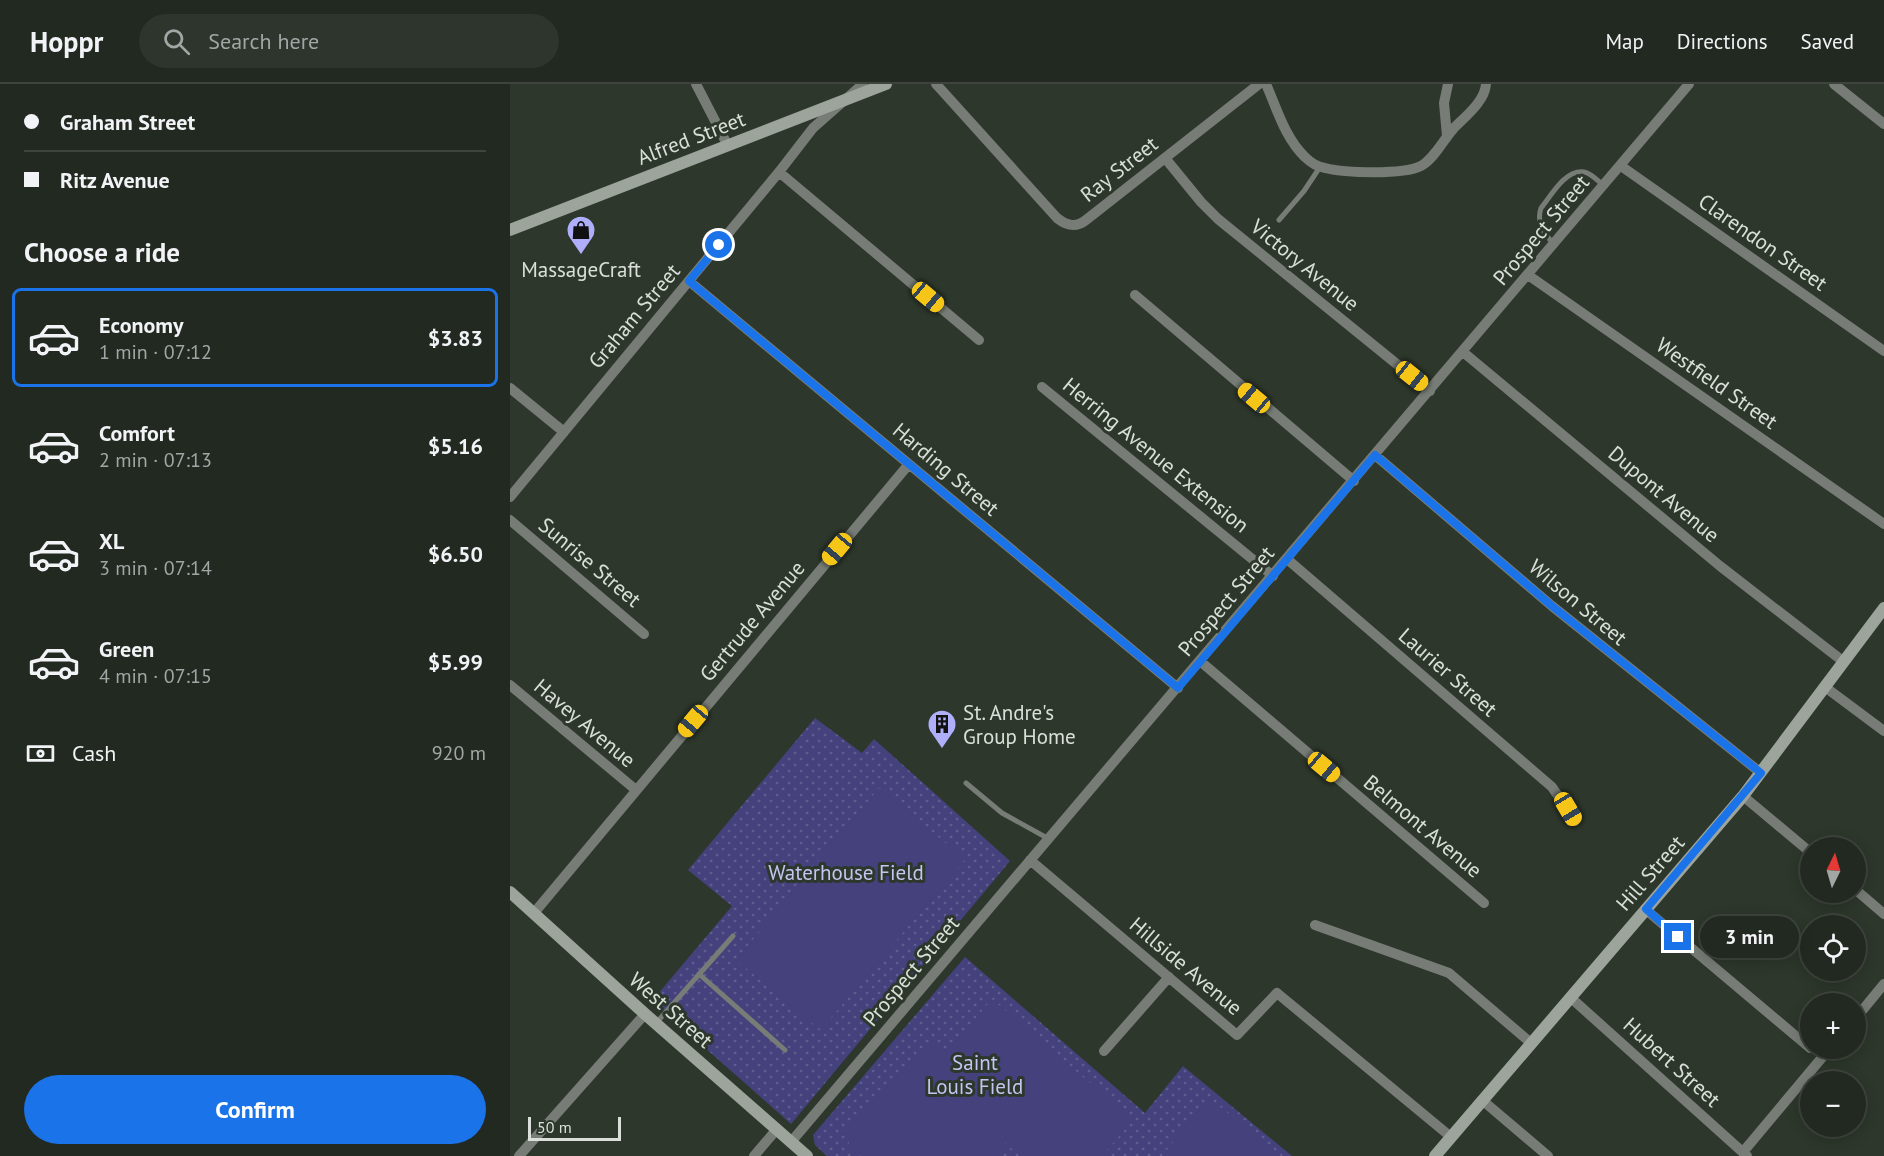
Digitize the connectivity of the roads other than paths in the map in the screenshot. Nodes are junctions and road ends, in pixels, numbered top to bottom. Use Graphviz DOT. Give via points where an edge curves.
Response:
graph roads {
  1 [pos="696,84"];
  2 [pos="863,84"];
  3 [pos="886,84"];
  4 [pos="936,84"];
  5 [pos="1259,84"];
  6 [pos="1266,84"];
  7 [pos="1448,84"];
  8 [pos="1486,84"];
  9 [pos="1689,84"];
  10 [pos="1834,84"];
  11 [pos="844,100"];
  12 [pos="1884,124"];
  13 [pos="1447,136"];
  14 [pos="727,144"];
  15 [pos="1165,158"];
  16 [pos="1320,166"];
  17 [pos="1621,166"];
  18 [pos="779,172"];
  19 [pos="1604,186"];
  20 [pos="1279,220"];
  21 [pos="510,230"];
  22 [pos="1554,244"];
  23 [pos="1528,275"];
  24 [pos="689,281"];
  25 [pos="1135,295"];
  26 [pos="979,340"];
  27 [pos="1884,351"];
  28 [pos="1463,352"];
  29 [pos="1042,387"];
  30 [pos="510,388"];
  31 [pos="1430,391"];
  32 [pos="564,432"];
  33 [pos="1375,455"];
  34 [pos="909,464"];
  35 [pos="1354,481"];
  36 [pos="512,492"];
  37 [pos="510,520"];
  38 [pos="1884,524"];
  39 [pos="1287,559"];
  40 [pos="1273,576"];
  41 [pos="1884,608"];
  42 [pos="644,634"];
  43 [pos="1200,661"];
  44 [pos="1844,662"];
  45 [pos="510,685"];
  46 [pos="1825,687"];
  47 [pos="1178,688"];
  48 [pos="1884,731"];
  49 [pos="1761,773"];
  50 [pos="966,783"];
  51 [pos="636,790"];
  52 [pos="1743,796"];
  53 [pos="1575,821"];
  54 [pos="1049,839"];
  55 [pos="1800,844"];
  56 [pos="1030,860"];
  57 [pos="510,892"];
  58 [pos="1866,899"];
  59 [pos="1484,903"];
  60 [pos="1646,909"];
  61 [pos="534,913"];
  62 [pos="1884,914"];
  63 [pos="1315,925"];
  64 [pos="733,936"];
  65 [pos="699,974"];
  66 [pos="1169,977"];
  67 [pos="1884,984"];
  68 [pos="1570,997"];
  69 [pos="1866,1006"];
  70 [pos="645,1014"];
  71 [pos="656,1023"];
  72 [pos="1800,1039"];
  73 [pos="1531,1043"];
  74 [pos="786,1050"];
  75 [pos="1104,1051"];
  76 [pos="1821,1059"];
  77 [pos="1482,1100"];
  78 [pos="777,1129"];
  79 [pos="1451,1137"];
  80 [pos="791,1142"];
  81 [pos="1745,1154"];
  82 [pos="519,1156"];
  83 [pos="754,1156"];
  84 [pos="807,1156"];
  85 [pos="1435,1156"];
  86 [pos="1548,1156"];
  1 -- 14 [label="street"];
  2 -- 11 [label="street, Graham Street"];
  3 -- 11 [label="street, Alfred Street"];
  4 -- 15 [label="street, Ray Street" via="1057,218 1068,225 1083,223"];
  5 -- 15 [label="street, Ray Street"];
  6 -- 16 [label="street" via="1291,140 1305,158"];
  7 -- 13 [label="street" via="1444,103"];
  8 -- 13 [label="street" via="1482,97"];
  9 -- 17 [label="street, Prospect Street"];
  10 -- 12 [label="street"];
  11 -- 14 [label="street, Alfred Street"];
  11 -- 18 [label="street, Graham Street" via="813,128"];
  13 -- 16 [label="street" via="1430,159 1414,169 1394,172"];
  14 -- 21 [label="street, Alfred Street"];
  15 -- 31 [label="street, Victory Avenue" via="1218,219"];
  16 -- 20 [label="lane"];
  17 -- 19 [label="street, Prospect Street"];
  17 -- 27 [label="street, Clarendon Street"];
  18 -- 24 [label="street, Graham Street"];
  18 -- 26 [label="street"];
  19 -- 22 [label="street, Prospect Street"];
  19 -- 22 [label="lane" via="1585,172 1565,179 1539,214 1543,231"];
  22 -- 23 [label="street, Prospect Street"];
  23 -- 28 [label="street, Prospect Street"];
  23 -- 38 [label="street, Westfield Street"];
  24 -- 32 [label="street, Graham Street"];
  24 -- 34 [label="street, Harding Street"];
  25 -- 35 [label="street"];
  28 -- 31 [label="street, Prospect Street"];
  28 -- 44 [label="street, Dupont Avenue" via="1720,566"];
  29 -- 40 [label="street, Herring Avenue Extension"];
  30 -- 32 [label="street"];
  31 -- 33 [label="street, Prospect Street"];
  32 -- 36 [label="street, Graham Street"];
  33 -- 35 [label="street, Prospect Street"];
  33 -- 49 [label="street, Wilson Street" via="1552,606"];
  34 -- 47 [label="street, Harding Street"];
  34 -- 51 [label="street, Gertrude Avenue"];
  35 -- 39 [label="street, Prospect Street"];
  37 -- 42 [label="street, Sunrise Street"];
  39 -- 40 [label="street, Prospect Street"];
  39 -- 53 [label="street, Laurier Street" via="1552,787"];
  40 -- 43 [label="street, Prospect Street"];
  41 -- 44 [label="street, Hill Street"];
  43 -- 47 [label="street, Prospect Street"];
  43 -- 59 [label="street, Belmont Avenue"];
  44 -- 46 [label="street, Hill Street"];
  45 -- 51 [label="street, Havey Avenue"];
  46 -- 48 [label="street"];
  46 -- 49 [label="street, Hill Street"];
  47 -- 54 [label="street, Prospect Street"];
  49 -- 52 [label="street, Hill Street"];
  50 -- 54 [label="lane" via="1002,813"];
  51 -- 61 [label="street, Gertrude Avenue"];
  52 -- 55 [label="street"];
  52 -- 60 [label="street, Hill Street"];
  54 -- 56 [label="street, Prospect Street"];
  56 -- 66 [label="street, Hillside Avenue"];
  56 -- 80 [label="street, Prospect Street"];
  57 -- 61 [label="street, West Street"];
  58 -- 62 [label="street"];
  60 -- 68 [label="street, Hill Street"];
  60 -- 72 [label="street"];
  61 -- 70 [label="street, West Street"];
  63 -- 73 [label="street" via="1443,970"];
  64 -- 65 [label="lane"];
  65 -- 71 [label="lane"];
  65 -- 74 [label="lane"];
  66 -- 75 [label="street"];
  66 -- 79 [label="street, Hillside Avenue" via="1237,1035 1277,993"];
  67 -- 69 [label="street"];
  68 -- 73 [label="street, Hill Street"];
  68 -- 81 [label="street, Hubert Street"];
  70 -- 71 [label="street, West Street"];
  70 -- 82 [label="street"];
  71 -- 78 [label="street, West Street"];
  73 -- 77 [label="street, Hill Street"];
  76 -- 81 [label="street"];
  77 -- 79 [label="street, Hill Street"];
  77 -- 86 [label="street"];
  78 -- 80 [label="street, West Street"];
  78 -- 83 [label="street"];
  79 -- 85 [label="street, Hill Street"];
  80 -- 84 [label="street, West Street"];
}
